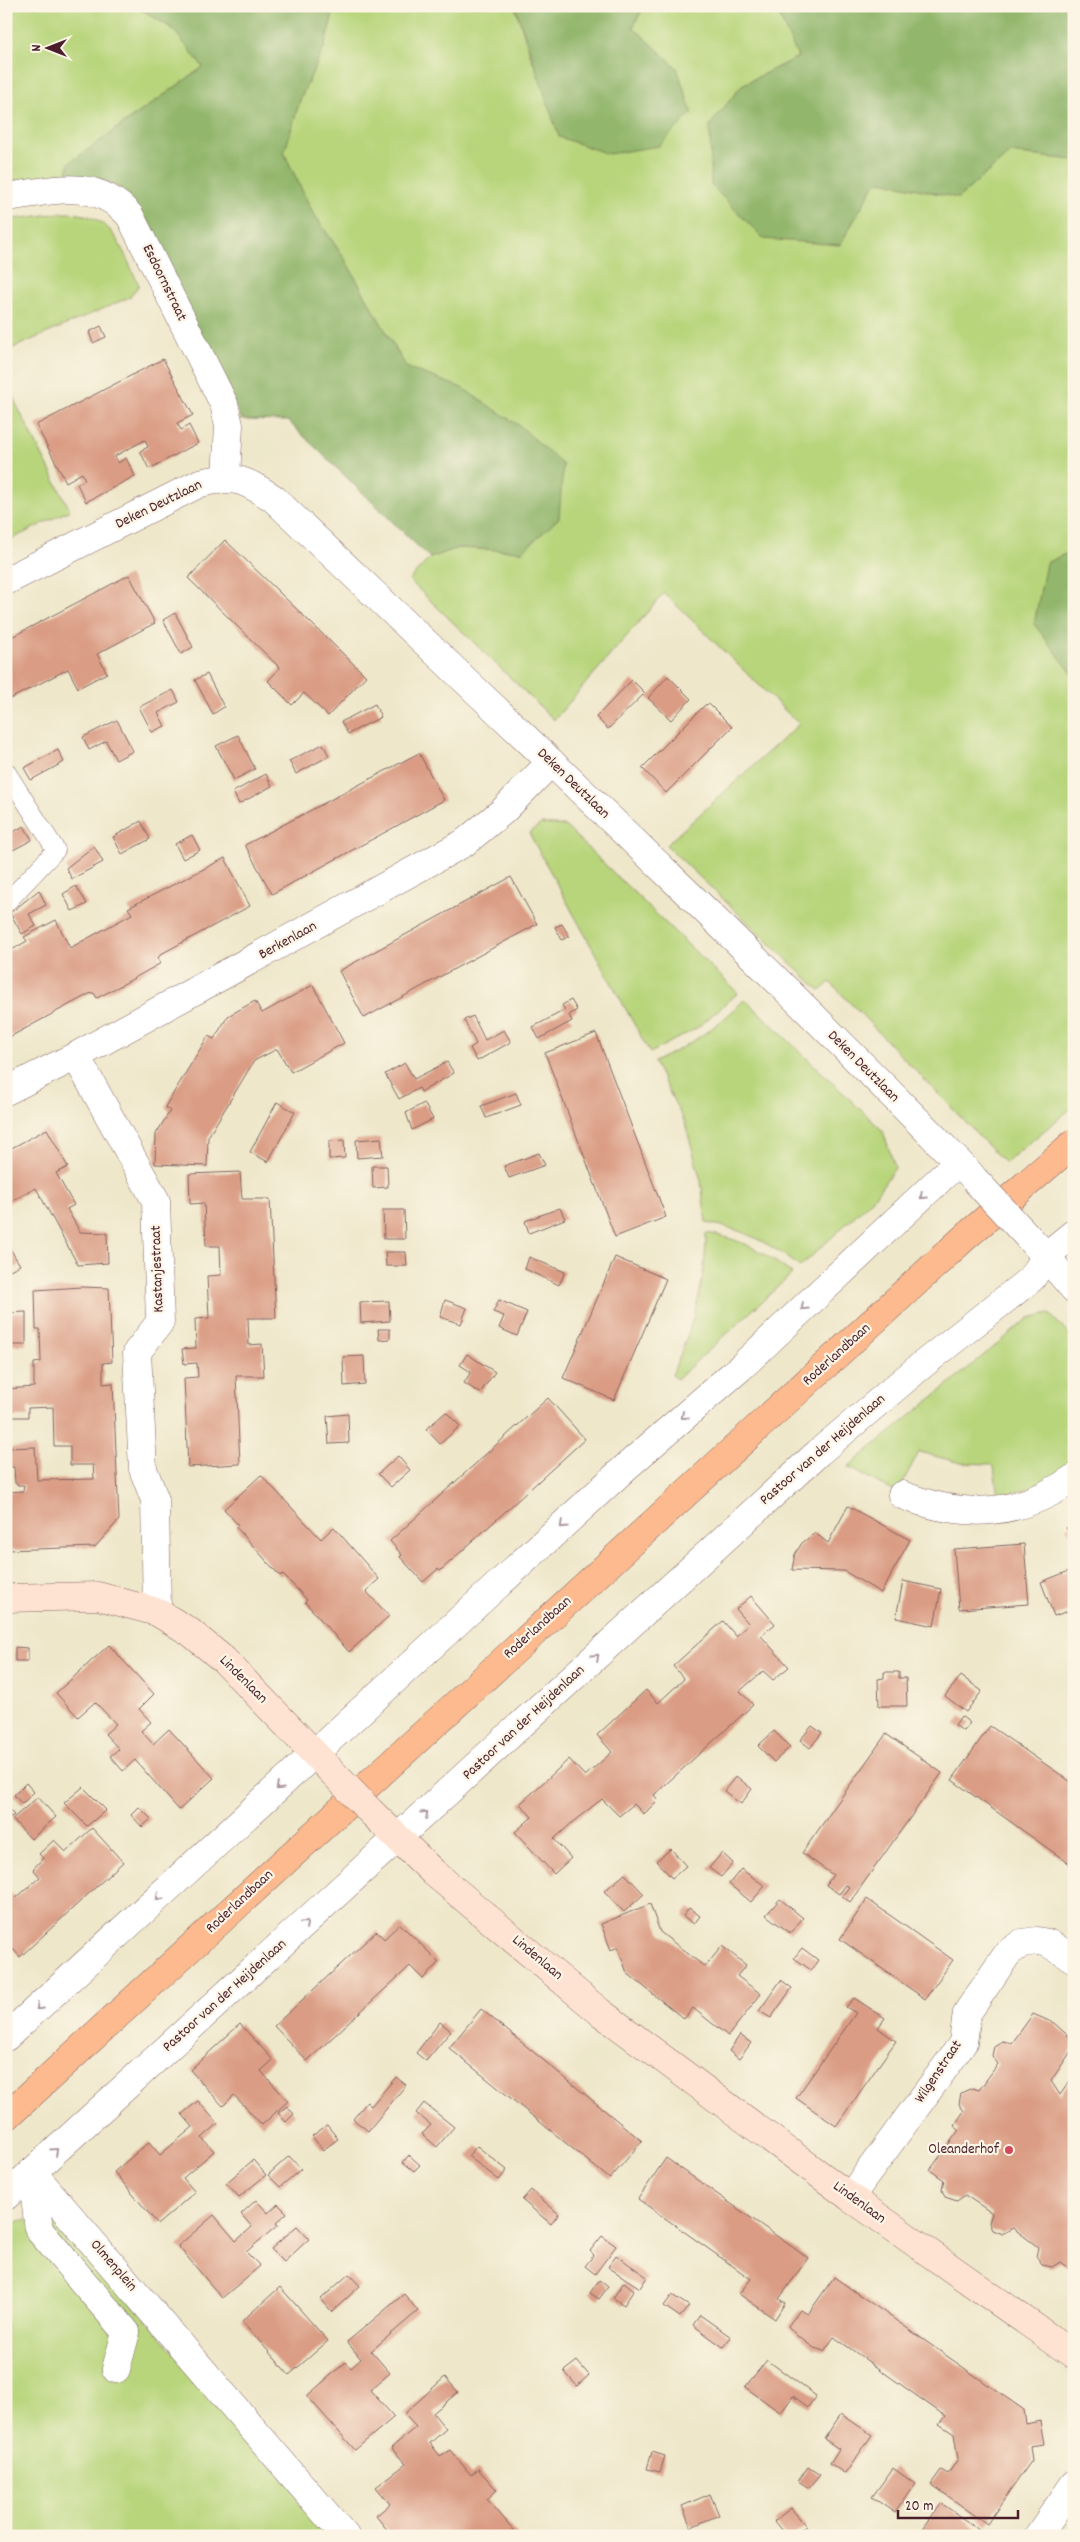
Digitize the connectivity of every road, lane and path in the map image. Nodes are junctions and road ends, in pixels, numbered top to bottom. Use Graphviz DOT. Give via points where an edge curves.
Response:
graph roads {
  1 [pos="6,197"];
  2 [pos="226,477"];
  3 [pos="6,581"];
  4 [pos="551,762"];
  5 [pos="6,771"];
  6 [pos="6,903"];
  7 [pos="76,1056"];
  8 [pos="6,1091"];
  9 [pos="1074,1143"];
  10 [pos="966,1170"];
  11 [pos="1074,1233"];
  12 [pos="1037,1247"];
  13 [pos="1074,1289"];
  14 [pos="1074,1478"];
  15 [pos="902,1495"];
  16 [pos="6,1598"];
  17 [pos="157,1612"];
  18 [pos="315,1754"];
  19 [pos="398,1839"];
  20 [pos="1074,1959"];
  21 [pos="6,2037"];
  22 [pos="6,2117"];
  23 [pos="32,2172"];
  24 [pos="6,2196"];
  25 [pos="850,2197"];
  26 [pos="1074,2355"];
  27 [pos="116,2369"];
  28 [pos="1074,2484"];
  29 [pos="344,2536"];
  30 [pos="1038,2536"];
  1 -- 2 [label="street, Esdoornstraat" via="66,190 96,191 119,203 130,216 224,404 229,425"];
  2 -- 3 [label="street, Deken Deutzlaan" via="200,483"];
  2 -- 4 [label="street, Deken Deutzlaan" via="248,482 273,498"];
  4 -- 7 [label="street, Berkenlaan" via="503,811 464,843"];
  4 -- 10 [label="street, Deken Deutzlaan"];
  5 -- 6 [label="lane" via="56,850"];
  7 -- 8 [label="street, Berkenlaan"];
  7 -- 17 [label="street, Kastanjestraat" via="156,1201 160,1322 137,1352 143,1469 155,1500"];
  9 -- 22 [label="main road, Roderlandbaan" via="963,1239"];
  10 -- 12 [label="street, Deken Deutzlaan, bridge"];
  10 -- 18 [label="street, one-way" via="626,1467"];
  11 -- 12 [label="street, Pastoor van der Heijdenlaan"];
  12 -- 13 [label="street, Deken Deutzlaan"];
  19 -- 12 [label="street, Pastoor van der Heijdenlaan, one-way" via="818,1453 1032,1278"];
  14 -- 15 [label="street" via="1031,1502 996,1510 939,1507"];
  16 -- 17 [label="street, Lindenlaan" via="98,1596"];
  17 -- 18 [label="street, Lindenlaan" via="190,1632 224,1660"];
  18 -- 19 [label="street, Lindenlaan, bridge"];
  18 -- 21 [label="street, one-way"];
  23 -- 19 [label="street, Pastoor van der Heijdenlaan, one-way"];
  19 -- 25 [label="street, Lindenlaan" via="600,2012"];
  20 -- 25 [label="street, Wilgenstraat" via="1037,1940 1022,1943 1008,1953 967,2013 963,2042"];
  23 -- 24 [label="street, Pastoor van der Heijdenlaan"];
  23 -- 27 [label="street" via="39,2230 126,2332"];
  23 -- 29 [label="street, Olmenplein"];
  25 -- 26 [label="street, Lindenlaan"];
  28 -- 30 [label="street"];
}
